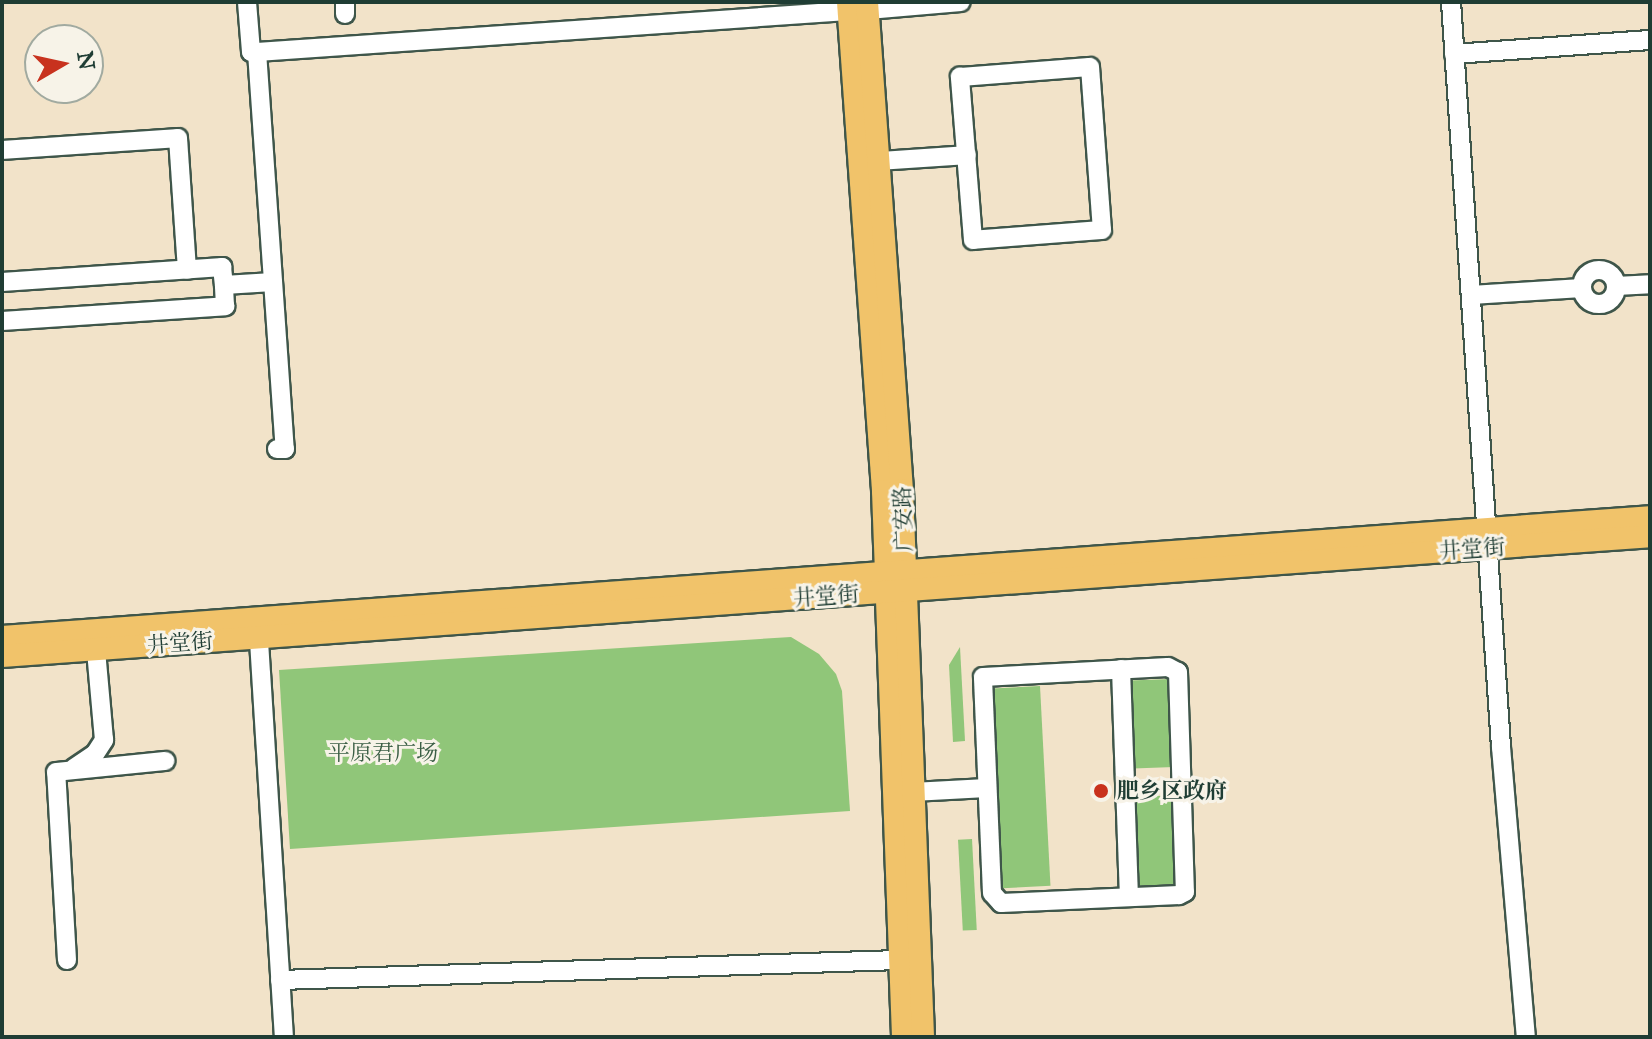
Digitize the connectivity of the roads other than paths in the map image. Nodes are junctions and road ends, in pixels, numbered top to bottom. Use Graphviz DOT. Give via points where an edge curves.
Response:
graph roads {
  1 [pos="247,2"];
  2 [pos="961,2"];
  3 [pos="1451,2"];
  4 [pos="858,6"];
  5 [pos="1650,40"];
  6 [pos="257,52"];
  7 [pos="1454,54"];
  8 [pos="2,150"];
  9 [pos="967,155"];
  10 [pos="879,161"];
  11 [pos="187,270"];
  12 [pos="2,282"];
  13 [pos="273,282"];
  14 [pos="1650,284"];
  15 [pos="224,285"];
  16 [pos="1471,295"];
  17 [pos="2,321"];
  18 [pos="277,449"];
  19 [pos="1650,517"];
  20 [pos="1650,536"];
  21 [pos="1487,539"];
  22 [pos="895,582"];
  23 [pos="258,628"];
  24 [pos="2,637"];
  25 [pos="96,650"];
  26 [pos="2,656"];
  27 [pos="1121,669"];
  28 [pos="104,740"];
  29 [pos="165,761"];
  30 [pos="144,763"];
  31 [pos="72,769"];
  32 [pos="987,788"];
  33 [pos="912,792"];
  34 [pos="1129,897"];
  35 [pos="67,960"];
  36 [pos="900,960"];
  37 [pos="280,980"];
  38 [pos="284,1037"];
  39 [pos="903,1037"];
  40 [pos="923,1037"];
  41 [pos="1526,1037"];
  1 -- 6 [label="street" via="251,52"];
  2 -- 4 [label="street"];
  3 -- 7 [label="street"];
  4 -- 6 [label="street"];
  4 -- 10 [label="main road, 广安路"];
  4 -- 22 [label="main road, 广安路"];
  5 -- 7 [label="street"];
  6 -- 13 [label="street"];
  7 -- 16 [label="street"];
  8 -- 11 [label="street" via="178,138"];
  9 -- 9 [label="street" via="973,240 1102,230 1090,67 960,77"];
  9 -- 10 [label="street"];
  10 -- 22 [label="main road, 广安路"];
  11 -- 12 [label="street"];
  11 -- 15 [label="street" via="222,267"];
  13 -- 15 [label="street"];
  13 -- 18 [label="street" via="285,449"];
  14 -- 16 [label="street" via="1616,286 1614,297 1600,304 1589,301 1582,288"];
  15 -- 17 [label="street" via="225,306"];
  16 -- 21 [label="street"];
  19 -- 21 [label="main road, 井堂街"];
  20 -- 21 [label="main road, 井堂街"];
  21 -- 22 [label="main road, 井堂街"];
  21 -- 41 [label="street"];
  22 -- 23 [label="main road, 井堂街"];
  22 -- 33 [label="main road, 广安路"];
  22 -- 36 [label="main road, 广安路"];
  23 -- 24 [label="main road, 井堂街"];
  23 -- 25 [label="main road, 井堂街"];
  23 -- 37 [label="street"];
  25 -- 26 [label="main road, 井堂街"];
  25 -- 28 [label="street"];
  27 -- 32 [label="street" via="983,677"];
  27 -- 34 [label="street"];
  27 -- 34 [label="street" via="1176,668 1179,688 1185,892"];
  28 -- 30 [label="street" via="114,751"];
  28 -- 31 [label="street" via="95,754"];
  29 -- 30 [label="street"];
  30 -- 31 [label="street"];
  31 -- 35 [label="street" via="59,770 53,778"];
  32 -- 33 [label="street"];
  32 -- 34 [label="street" via="992,893 1001,903"];
  33 -- 40 [label="main road, 广安路"];
  36 -- 37 [label="street"];
  36 -- 39 [label="main road, 广安路"];
  37 -- 38 [label="street"];
}
